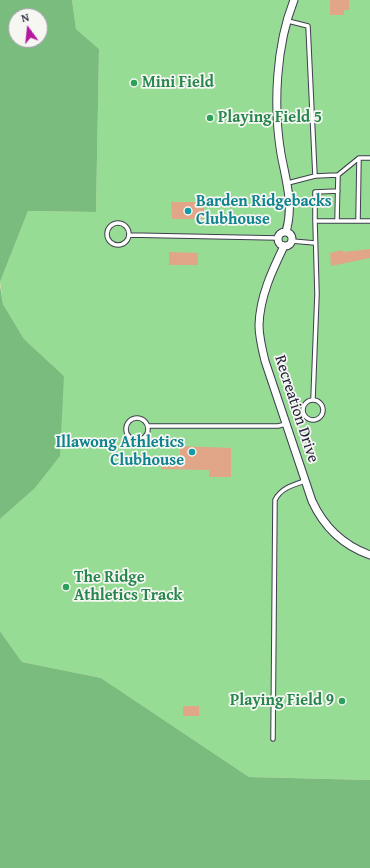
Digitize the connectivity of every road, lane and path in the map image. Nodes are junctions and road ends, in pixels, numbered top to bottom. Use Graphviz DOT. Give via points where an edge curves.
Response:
graph roads {
  1 [pos="294,0"];
  2 [pos="288,21"];
  3 [pos="359,158"];
  4 [pos="370,158"];
  5 [pos="315,176"];
  6 [pos="338,176"];
  7 [pos="288,184"];
  8 [pos="338,191"];
  9 [pos="315,221"];
  10 [pos="338,221"];
  11 [pos="358,221"];
  12 [pos="370,221"];
  13 [pos="286,232"];
  14 [pos="129,235"];
  15 [pos="277,238"];
  16 [pos="292,241"];
  17 [pos="315,244"];
  18 [pos="284,246"];
  19 [pos="313,399"];
  20 [pos="286,424"];
  21 [pos="149,426"];
  22 [pos="305,481"];
  23 [pos="370,555"];
  24 [pos="273,739"];
  1 -- 2 [label="street"];
  2 -- 5 [label="lane" via="308,26"];
  2 -- 7 [label="street" via="282,48 277,102"];
  3 -- 4 [label="lane"];
  3 -- 6 [label="lane"];
  3 -- 11 [label="lane"];
  5 -- 6 [label="lane"];
  5 -- 7 [label="lane"];
  6 -- 8 [label="lane"];
  7 -- 13 [label="street" via="290,202"];
  8 -- 9 [label="lane" via="315,192"];
  8 -- 10 [label="lane"];
  9 -- 10 [label="lane"];
  9 -- 17 [label="lane"];
  10 -- 11 [label="lane"];
  11 -- 12 [label="lane"];
  13 -- 15 [label="street"];
  13 -- 16 [label="street" via="291,235"];
  14 -- 14 [label="lane" via="124,244 117,246 108,240 106,233 112,224 119,223 126,226"];
  14 -- 15 [label="lane"];
  15 -- 18 [label="street" via="279,244"];
  16 -- 17 [label="lane"];
  16 -- 18 [label="street"];
  17 -- 19 [label="lane" via="317,294"];
  18 -- 20 [label="street, Recreation Drive" via="264,295 259,326 265,361"];
  19 -- 19 [label="lane" via="318,400 324,407 322,416 314,420 305,417 303,412 308,400"];
  20 -- 21 [label="lane"];
  20 -- 22 [label="street, Recreation Drive"];
  21 -- 21 [label="lane" via="148,433 140,440 130,437 126,431 127,424 135,417 145,420"];
  22 -- 23 [label="street, Recreation Drive" via="319,516 329,528 354,549"];
  22 -- 24 [label="lane" via="285,488 278,493 275,500"];
}
